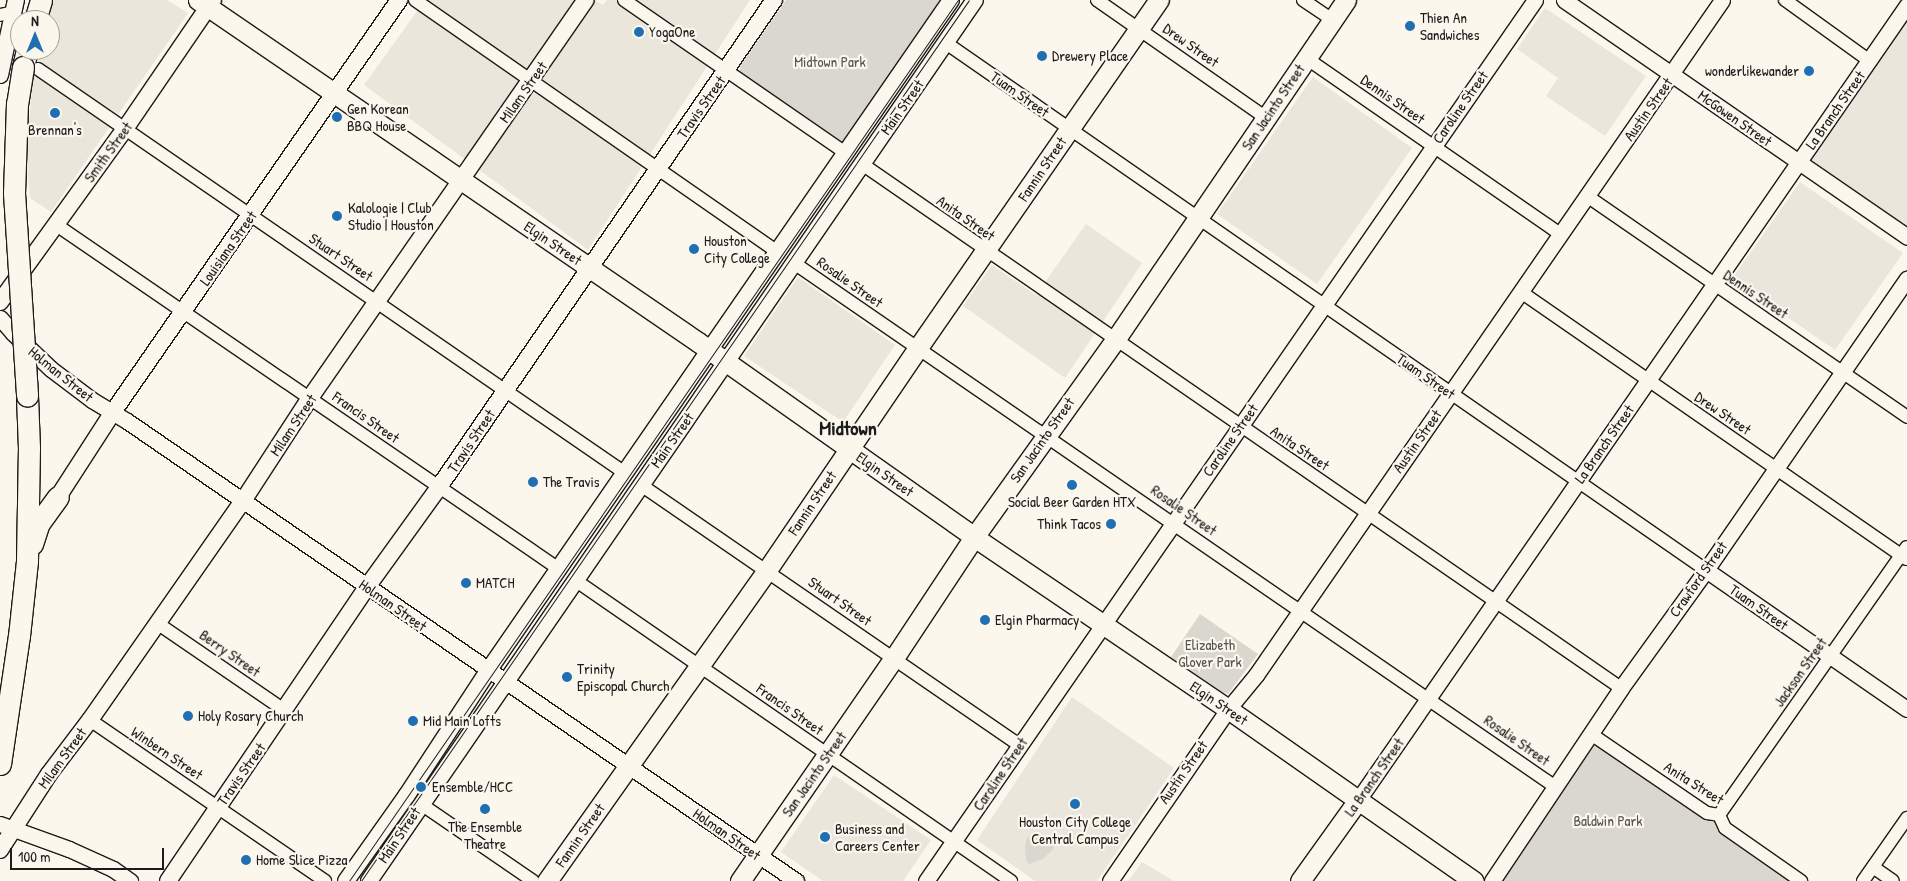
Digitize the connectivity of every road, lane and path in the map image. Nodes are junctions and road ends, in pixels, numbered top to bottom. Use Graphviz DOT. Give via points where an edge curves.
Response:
graph roads {
  1 [pos="399,0"];
  2 [pos="415,0"];
  3 [pos="586,0"];
  4 [pos="624,0"];
  5 [pos="774,0"];
  6 [pos="951,0"];
  7 [pos="975,0"];
  8 [pos="1097,0"];
  9 [pos="1159,0"];
  10 [pos="1303,0"];
  11 [pos="1346,0"];
  12 [pos="1535,0"];
  13 [pos="1564,0"];
  14 [pos="1722,0"];
  15 [pos="1785,0"];
  16 [pos="207,2"];
  17 [pos="1907,5"];
  18 [pos="10,9"];
  19 [pos="1332,20"];
  20 [pos="1139,29"];
  21 [pos="946,43"];
  22 [pos="3,47"];
  23 [pos="1306,58"];
  24 [pos="1870,60"];
  25 [pos="29,62"];
  26 [pos="726,71"];
  27 [pos="0,75"];
  28 [pos="1672,75"];
  29 [pos="531,80"];
  30 [pos="333,93"];
  31 [pos="1265,117"];
  32 [pos="125,129"];
  33 [pos="1069,129"];
  34 [pos="1433,146"];
  35 [pos="846,153"];
  36 [pos="1798,162"];
  37 [pos="862,164"];
  38 [pos="658,168"];
  39 [pos="462,180"];
  40 [pos="1587,196"];
  41 [pos="251,215"];
  42 [pos="1197,217"];
  43 [pos="55,224"];
  44 [pos="1560,234"];
  45 [pos="1907,237"];
  46 [pos="778,252"];
  47 [pos="986,252"];
  48 [pos="794,263"];
  49 [pos="588,268"];
  50 [pos="1907,279"];
  51 [pos="1713,284"];
  52 [pos="1520,292"];
  53 [pos="0,302"];
  54 [pos="378,302"];
  55 [pos="1323,304"];
  56 [pos="184,311"];
  57 [pos="0,318"];
  58 [pos="1115,340"];
  59 [pos="917,349"];
  60 [pos="710,350"];
  61 [pos="726,362"];
  62 [pos="1842,372"];
  63 [pos="1648,381"];
  64 [pos="505,391"];
  65 [pos="1451,393"];
  66 [pos="310,398"];
  67 [pos="113,412"];
  68 [pos="1907,417"];
  69 [pos="1240,426"];
  70 [pos="1045,435"];
  71 [pos="849,449"];
  72 [pos="1775,468"];
  73 [pos="625,474"];
  74 [pos="1578,481"];
  75 [pos="641,485"];
  76 [pos="439,487"];
  77 [pos="58,497"];
  78 [pos="243,501"];
  79 [pos="1367,513"];
  80 [pos="1173,522"];
  81 [pos="974,537"];
  82 [pos="1905,554"];
  83 [pos="27,561"];
  84 [pos="558,569"];
  85 [pos="767,570"];
  86 [pos="1706,570"];
  87 [pos="575,580"];
  88 [pos="367,587"];
  89 [pos="1496,603"];
  90 [pos="1300,611"];
  91 [pos="157,623"];
  92 [pos="1102,624"];
  93 [pos="1830,656"];
  94 [pos="894,658"];
  95 [pos="699,665"];
  96 [pos="488,671"];
  97 [pos="504,682"];
  98 [pos="1621,688"];
  99 [pos="1428,699"];
  100 [pos="1228,709"];
  101 [pos="1907,709"];
  102 [pos="284,710"];
  103 [pos="90,720"];
  104 [pos="1591,734"];
  105 [pos="1019,745"];
  106 [pos="828,755"];
  107 [pos="0,764"];
  108 [pos="629,766"];
  109 [pos="1554,786"];
  110 [pos="1358,800"];
  111 [pos="421,804"];
  112 [pos="218,807"];
  113 [pos="1719,816"];
  114 [pos="1907,818"];
  115 [pos="4,828"];
  116 [pos="954,841"];
  117 [pos="0,850"];
  118 [pos="758,855"];
  119 [pos="1873,867"];
  120 [pos="130,881"];
  121 [pos="168,881"];
  122 [pos="325,881"];
  123 [pos="346,881"];
  124 [pos="369,881"];
  125 [pos="533,881"];
  126 [pos="547,881"];
  127 [pos="740,881"];
  128 [pos="796,881"];
  129 [pos="926,881"];
  130 [pos="1011,881"];
  131 [pos="1110,881"];
  132 [pos="1300,881"];
  133 [pos="1480,881"];
  134 [pos="1801,881"];
  135 [pos="1863,881"];
  136 [pos="1894,881"];
  1 -- 30 [label="main road, Louisiana Street"];
  2 -- 29 [label="street"];
  3 -- 29 [label="main road, Milam Street"];
  4 -- 26 [label="street"];
  5 -- 26 [label="main road, Travis Street"];
  6 -- 35 [label="main road, Main Street"];
  7 -- 21 [label="main road, Main Street"];
  8 -- 20 [label="street, Drew Street"];
  9 -- 20 [label="main road, Fannin Street"];
  10 -- 19 [label="street"];
  11 -- 19 [label="main road, San Jacinto Street"];
  12 -- 34 [label="street, Caroline Street"];
  13 -- 28 [label="street, McGowen Street"];
  14 -- 28 [label="street, Austin Street"];
  15 -- 24 [label="street"];
  16 -- 30 [label="main road, Elgin Street"];
  16 -- 32 [label="main road, Smith Street"];
  17 -- 24 [label="street, La Branch Street"];
  18 -- 22 [label="main road"];
  19 -- 23 [label="main road, San Jacinto Street"];
  20 -- 31 [label="street, Drew Street"];
  20 -- 33 [label="main road, Fannin Street"];
  21 -- 33 [label="street, Tuam Street"];
  21 -- 37 [label="main road, Main Street"];
  22 -- 27 [label="main road"];
  23 -- 31 [label="main road, San Jacinto Street"];
  23 -- 34 [label="street, Dennis Street"];
  24 -- 36 [label="street, La Branch Street"];
  25 -- 32 [label="street, Stuart Street"];
  25 -- 83 [label="highway, bridge" via="17,102 14,193 30,448"];
  26 -- 35 [label="street"];
  26 -- 38 [label="main road, Travis Street"];
  28 -- 36 [label="street, McGowen Street"];
  28 -- 40 [label="street, Austin Street"];
  29 -- 38 [label="street"];
  29 -- 39 [label="main road, Milam Street"];
  30 -- 39 [label="main road, Elgin Street"];
  30 -- 41 [label="main road, Louisiana Street"];
  31 -- 42 [label="main road, San Jacinto Street"];
  32 -- 41 [label="street, Stuart Street"];
  32 -- 43 [label="main road, Smith Street"];
  33 -- 42 [label="street, Tuam Street"];
  33 -- 47 [label="main road, Fannin Street"];
  34 -- 44 [label="street, Dennis Street"];
  34 -- 55 [label="street, Caroline Street"];
  35 -- 46 [label="main road, Main Street"];
  36 -- 45 [label="street, McGowen Street"];
  36 -- 51 [label="street, La Branch Street"];
  37 -- 47 [label="street, Anita Street"];
  37 -- 48 [label="main road, Main Street"];
  38 -- 46 [label="street"];
  38 -- 49 [label="main road, Travis Street"];
  39 -- 49 [label="main road, Elgin Street"];
  39 -- 54 [label="main road, Milam Street"];
  40 -- 44 [label="street, Austin Street"];
  40 -- 51 [label="street, Dennis Street"];
  41 -- 54 [label="street, Stuart Street"];
  41 -- 56 [label="main road, Louisiana Street"];
  42 -- 55 [label="street, Tuam Street"];
  42 -- 58 [label="main road, San Jacinto Street"];
  43 -- 53 [label="main road, Smith Street"];
  43 -- 56 [label="street, Francis Street"];
  44 -- 52 [label="street, Austin Street"];
  46 -- 60 [label="main road, Main Street"];
  47 -- 58 [label="street, Anita Street"];
  47 -- 59 [label="main road, Fannin Street"];
  48 -- 59 [label="street, Rosalie Street"];
  48 -- 61 [label="main road, Main Street"];
  49 -- 60 [label="main road, Elgin Street"];
  49 -- 64 [label="main road, Travis Street"];
  50 -- 62 [label="street, Crawford Street"];
  51 -- 62 [label="street, Dennis Street"];
  51 -- 63 [label="street, La Branch Street"];
  52 -- 63 [label="street, Drew Street"];
  52 -- 65 [label="street, Austin Street"];
  54 -- 64 [label="street, Stuart Street"];
  54 -- 66 [label="main road, Milam Street"];
  55 -- 65 [label="street, Tuam Street"];
  55 -- 69 [label="street, Caroline Street"];
  56 -- 66 [label="street, Francis Street"];
  56 -- 67 [label="main road, Louisiana Street"];
  57 -- 67 [label="street, Holman Street" via="63,379"];
  58 -- 69 [label="street, Anita Street"];
  58 -- 70 [label="main road, San Jacinto Street"];
  59 -- 70 [label="street, Rosalie Street"];
  59 -- 71 [label="main road, Fannin Street"];
  60 -- 61 [label="main road, Elgin Street"];
  60 -- 73 [label="main road, Main Street"];
  61 -- 71 [label="main road, Elgin Street"];
  61 -- 75 [label="main road, Main Street"];
  62 -- 68 [label="street, Dennis Street"];
  62 -- 72 [label="street, Crawford Street"];
  63 -- 72 [label="street, Drew Street"];
  63 -- 74 [label="street, La Branch Street"];
  64 -- 73 [label="street, Stuart Street"];
  64 -- 76 [label="main road, Travis Street"];
  65 -- 74 [label="street, Tuam Street"];
  65 -- 79 [label="street, Austin Street"];
  66 -- 76 [label="street, Francis Street"];
  66 -- 78 [label="main road, Milam Street"];
  67 -- 77 [label="main road, Louisiana Street"];
  67 -- 78 [label="street, Holman Street"];
  69 -- 79 [label="street, Anita Street"];
  69 -- 80 [label="street, Caroline Street"];
  70 -- 80 [label="street, Rosalie Street"];
  70 -- 81 [label="main road, San Jacinto Street"];
  71 -- 81 [label="main road, Elgin Street"];
  71 -- 85 [label="main road, Fannin Street"];
  72 -- 82 [label="street, Drew Street"];
  72 -- 86 [label="street, Crawford Street"];
  73 -- 84 [label="main road, Main Street"];
  74 -- 86 [label="street, Tuam Street"];
  74 -- 89 [label="street, La Branch Street"];
  75 -- 85 [label="street, Stuart Street"];
  75 -- 87 [label="main road, Main Street"];
  76 -- 84 [label="street, Francis Street"];
  76 -- 88 [label="main road, Travis Street"];
  77 -- 83 [label="highway" via="39,523"];
  78 -- 88 [label="street, Holman Street"];
  78 -- 91 [label="main road, Milam Street"];
  79 -- 89 [label="street, Anita Street"];
  79 -- 90 [label="street, Austin Street"];
  80 -- 90 [label="street, Rosalie Street"];
  80 -- 92 [label="street, Caroline Street"];
  81 -- 92 [label="main road, Elgin Street"];
  81 -- 94 [label="main road, San Jacinto Street"];
  82 -- 93 [label="street, Jackson Street"];
  83 -- 107 [label="highway"];
  84 -- 96 [label="main road, Main Street"];
  85 -- 94 [label="street, Stuart Street"];
  85 -- 95 [label="main road, Fannin Street"];
  86 -- 93 [label="street, Tuam Street"];
  86 -- 98 [label="street, Crawford Street"];
  87 -- 95 [label="street, Francis Street"];
  87 -- 97 [label="main road, Main Street"];
  88 -- 96 [label="street, Holman Street"];
  88 -- 102 [label="main road, Travis Street"];
  89 -- 98 [label="street, Anita Street"];
  89 -- 99 [label="street, La Branch Street"];
  90 -- 99 [label="street, Rosalie Street"];
  90 -- 100 [label="street, Austin Street"];
  91 -- 102 [label="street, Berry Street"];
  91 -- 103 [label="main road, Milam Street"];
  92 -- 100 [label="main road, Elgin Street"];
  92 -- 105 [label="street, Caroline Street"];
  93 -- 101 [label="street, Tuam Street"];
  93 -- 113 [label="street, Jackson Street"];
  94 -- 105 [label="street, Stuart Street"];
  94 -- 106 [label="main road, San Jacinto Street"];
  95 -- 106 [label="street, Francis Street"];
  95 -- 108 [label="main road, Fannin Street"];
  96 -- 97 [label="street, Holman Street"];
  96 -- 123 [label="main road, Main Street"];
  97 -- 108 [label="street, Holman Street"];
  97 -- 111 [label="main road, Main Street"];
  98 -- 104 [label="street, Crawford Street"];
  99 -- 109 [label="street, Rosalie Street"];
  99 -- 110 [label="street, La Branch Street"];
  100 -- 110 [label="main road, Elgin Street"];
  100 -- 131 [label="street, Austin Street"];
  102 -- 112 [label="main road, Travis Street"];
  103 -- 112 [label="street, Winbern Street"];
  103 -- 115 [label="main road, Milam Street"];
  104 -- 109 [label="street, Crawford Street"];
  104 -- 113 [label="street, Anita Street" via="1707,813"];
  105 -- 116 [label="street, Caroline Street"];
  106 -- 116 [label="street, Francis Street"];
  106 -- 118 [label="main road, San Jacinto Street"];
  108 -- 118 [label="street, Holman Street"];
  108 -- 126 [label="main road, Fannin Street"];
  109 -- 133 [label="street, Crawford Street"];
  110 -- 132 [label="main road, La Branch Street"];
  110 -- 133 [label="main road, Elgin Street"];
  111 -- 124 [label="main road, Main Street"];
  111 -- 125 [label="street"];
  112 -- 121 [label="main road, Travis Street"];
  112 -- 122 [label="street, Winbern Street"];
  113 -- 134 [label="street, Anita Street" via="1725,828"];
  114 -- 119 [label="street"];
  115 -- 117 [label="main road, Milam Street"];
  115 -- 120 [label="street" via="69,849 113,869"];
  116 -- 129 [label="street, Caroline Street"];
  116 -- 130 [label="street, Francis Street"];
  118 -- 127 [label="main road, San Jacinto Street"];
  118 -- 128 [label="street, Holman Street"];
  119 -- 135 [label="street"];
  119 -- 136 [label="street"];
}
